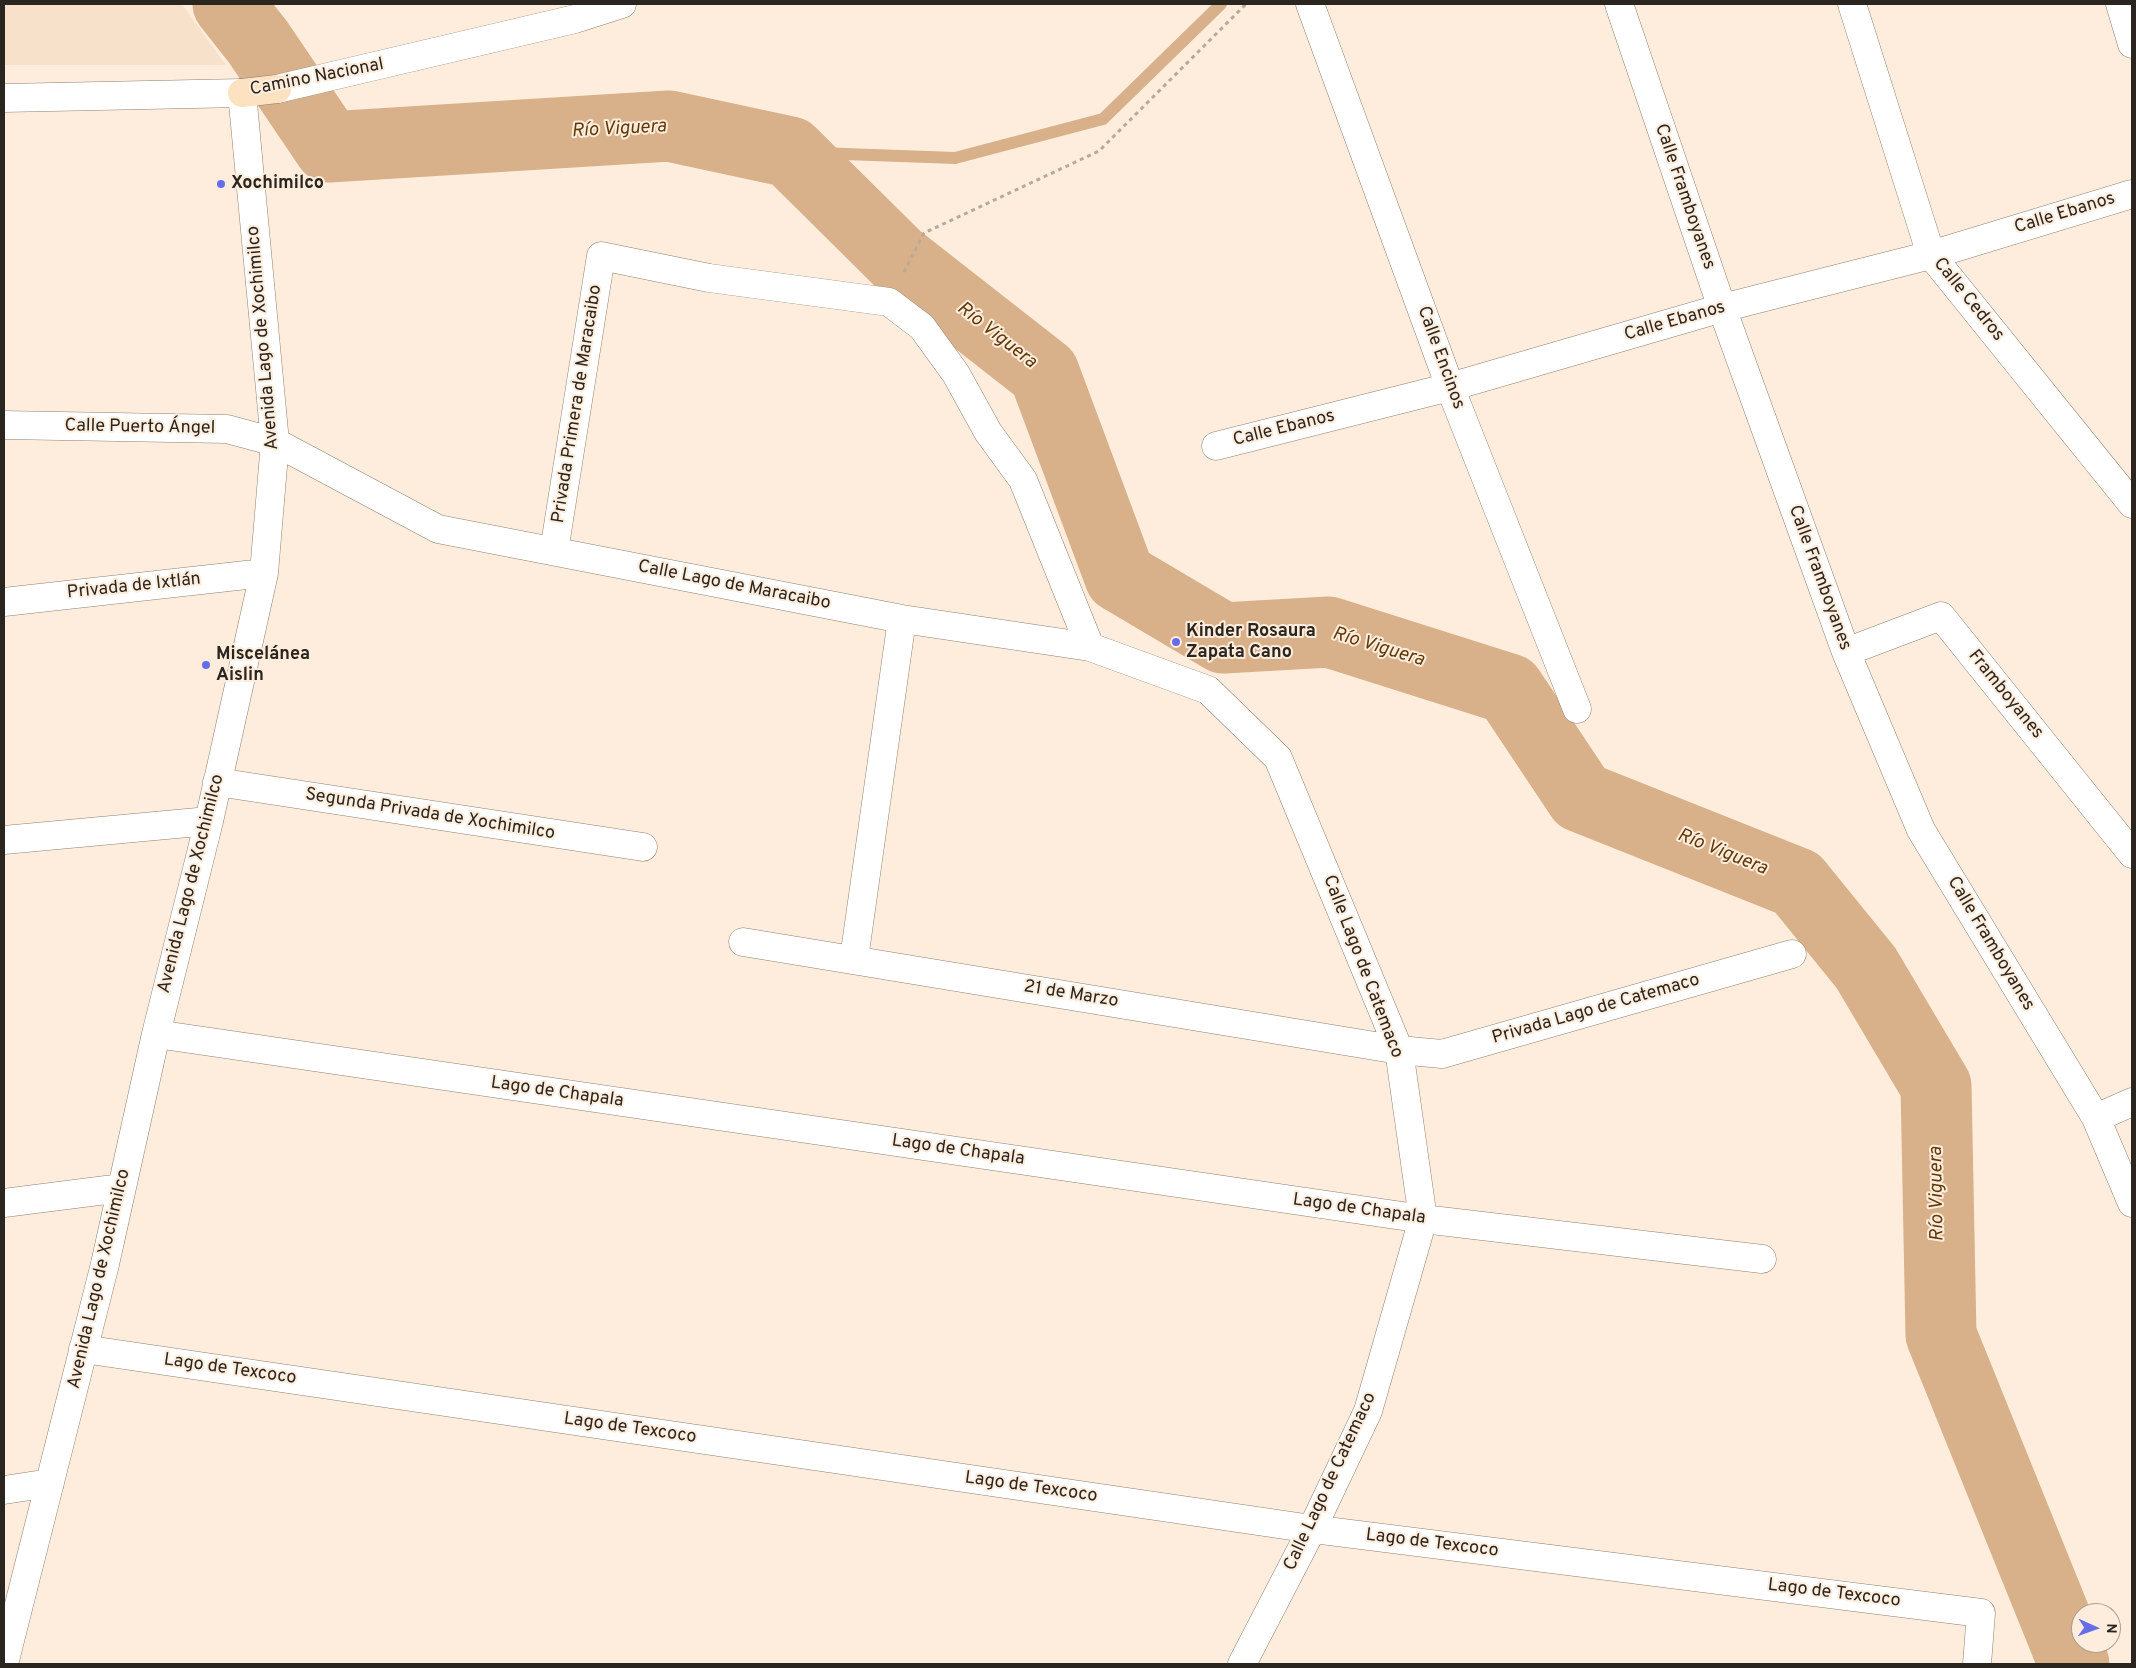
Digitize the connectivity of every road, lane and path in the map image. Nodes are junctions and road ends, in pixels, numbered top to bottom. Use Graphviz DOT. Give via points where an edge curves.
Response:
graph roads {
  1 [pos="622,4"];
  2 [pos="1246,4"];
  3 [pos="1310,4"];
  4 [pos="1619,4"];
  5 [pos="1852,4"];
  6 [pos="2120,4"];
  7 [pos="2132,44"];
  8 [pos="277,89"];
  9 [pos="242,93"];
  10 [pos="4,98"];
  11 [pos="2132,194"];
  12 [pos="1931,255"];
  13 [pos="889,302"];
  14 [pos="1722,308"];
  15 [pos="1450,387"];
  16 [pos="4,425"];
  17 [pos="275,442"];
  18 [pos="1216,446"];
  19 [pos="2132,504"];
  20 [pos="554,551"];
  21 [pos="264,573"];
  22 [pos="4,602"];
  23 [pos="902,619"];
  24 [pos="1090,647"];
  25 [pos="1846,652"];
  26 [pos="1208,690"];
  27 [pos="1577,709"];
  28 [pos="217,782"];
  29 [pos="209,821"];
  30 [pos="4,840"];
  31 [pos="643,847"];
  32 [pos="2132,854"];
  33 [pos="743,942"];
  34 [pos="1792,954"];
  35 [pos="854,959"];
  36 [pos="156,1034"];
  37 [pos="1399,1050"];
  38 [pos="2132,1102"];
  39 [pos="2096,1118"];
  40 [pos="122,1188"];
  41 [pos="4,1203"];
  42 [pos="2132,1203"];
  43 [pos="1423,1219"];
  44 [pos="1762,1259"];
  45 [pos="83,1348"];
  46 [pos="50,1483"];
  47 [pos="4,1490"];
  48 [pos="1312,1529"];
  49 [pos="4,1664"];
  50 [pos="1242,1664"];
  51 [pos="1977,1664"];
  1 -- 8 [label="street, Camino Nacional" via="574,19"];
  2 -- 13 [label="path" via="1099,151 924,233"];
  3 -- 15 [label="street, Calle Encinos"];
  4 -- 14 [label="street, Calle Framboyanes"];
  5 -- 12 [label="street, Calle Cedros"];
  6 -- 7 [label="street"];
  8 -- 9 [label="main road, Camino Nacional"];
  9 -- 10 [label="street, Camino Nacional"];
  9 -- 17 [label="street, Avenida Lago de Xochimilco"];
  11 -- 12 [label="street, Calle Ebanos"];
  12 -- 14 [label="street, Calle Ebanos"];
  12 -- 19 [label="street, Calle Cedros"];
  13 -- 20 [label="street, Privada Primera de Maracaibo" via="709,278 601,256"];
  13 -- 24 [label="street" via="922,327 956,374 988,432 1023,480"];
  14 -- 15 [label="street, Calle Ebanos"];
  14 -- 25 [label="street, Calle Framboyanes"];
  15 -- 18 [label="street, Calle Ebanos"];
  15 -- 27 [label="street, Calle Encinos"];
  16 -- 17 [label="street, Calle Puerto Ángel" via="227,429"];
  17 -- 20 [label="street, Calle Lago de Maracaibo" via="438,529"];
  17 -- 21 [label="street, Avenida Lago de Xochimilco"];
  20 -- 23 [label="street, Calle Lago de Maracaibo"];
  21 -- 22 [label="street, Privada de Ixtlán"];
  21 -- 28 [label="street, Avenida Lago de Xochimilco"];
  23 -- 24 [label="street, Calle Lago de Maracaibo"];
  23 -- 35 [label="street"];
  24 -- 26 [label="street, Calle Lago de Maracaibo"];
  25 -- 32 [label="street, Framboyanes" via="1941,616"];
  25 -- 39 [label="street, Calle Framboyanes" via="1921,830"];
  26 -- 37 [label="street, Calle Lago de Catemaco" via="1278,758"];
  28 -- 29 [label="street, Avenida Lago de Xochimilco"];
  28 -- 31 [label="street, Segunda Privada de Xochimilco"];
  29 -- 30 [label="street"];
  29 -- 36 [label="street, Avenida Lago de Xochimilco"];
  33 -- 35 [label="street, 21 de Marzo"];
  34 -- 37 [label="street, Privada Lago de Catemaco" via="1442,1054"];
  35 -- 37 [label="street, 21 de Marzo"];
  36 -- 40 [label="street, Avenida Lago de Xochimilco"];
  36 -- 43 [label="street, Lago de Chapala"];
  37 -- 43 [label="street, Calle Lago de Catemaco"];
  38 -- 39 [label="street"];
  39 -- 42 [label="street, Calle Framboyanes"];
  40 -- 41 [label="street"];
  40 -- 45 [label="street, Avenida Lago de Xochimilco"];
  43 -- 44 [label="street, Lago de Chapala"];
  43 -- 48 [label="street, Calle Lago de Catemaco" via="1368,1410"];
  45 -- 46 [label="street, Avenida Lago de Xochimilco"];
  45 -- 48 [label="street, Lago de Texcoco"];
  46 -- 47 [label="street"];
  46 -- 49 [label="street, Avenida Lago de Xochimilco"];
  48 -- 50 [label="street, Calle Lago de Catemaco"];
  48 -- 51 [label="street, Lago de Texcoco" via="1981,1612"];
}
